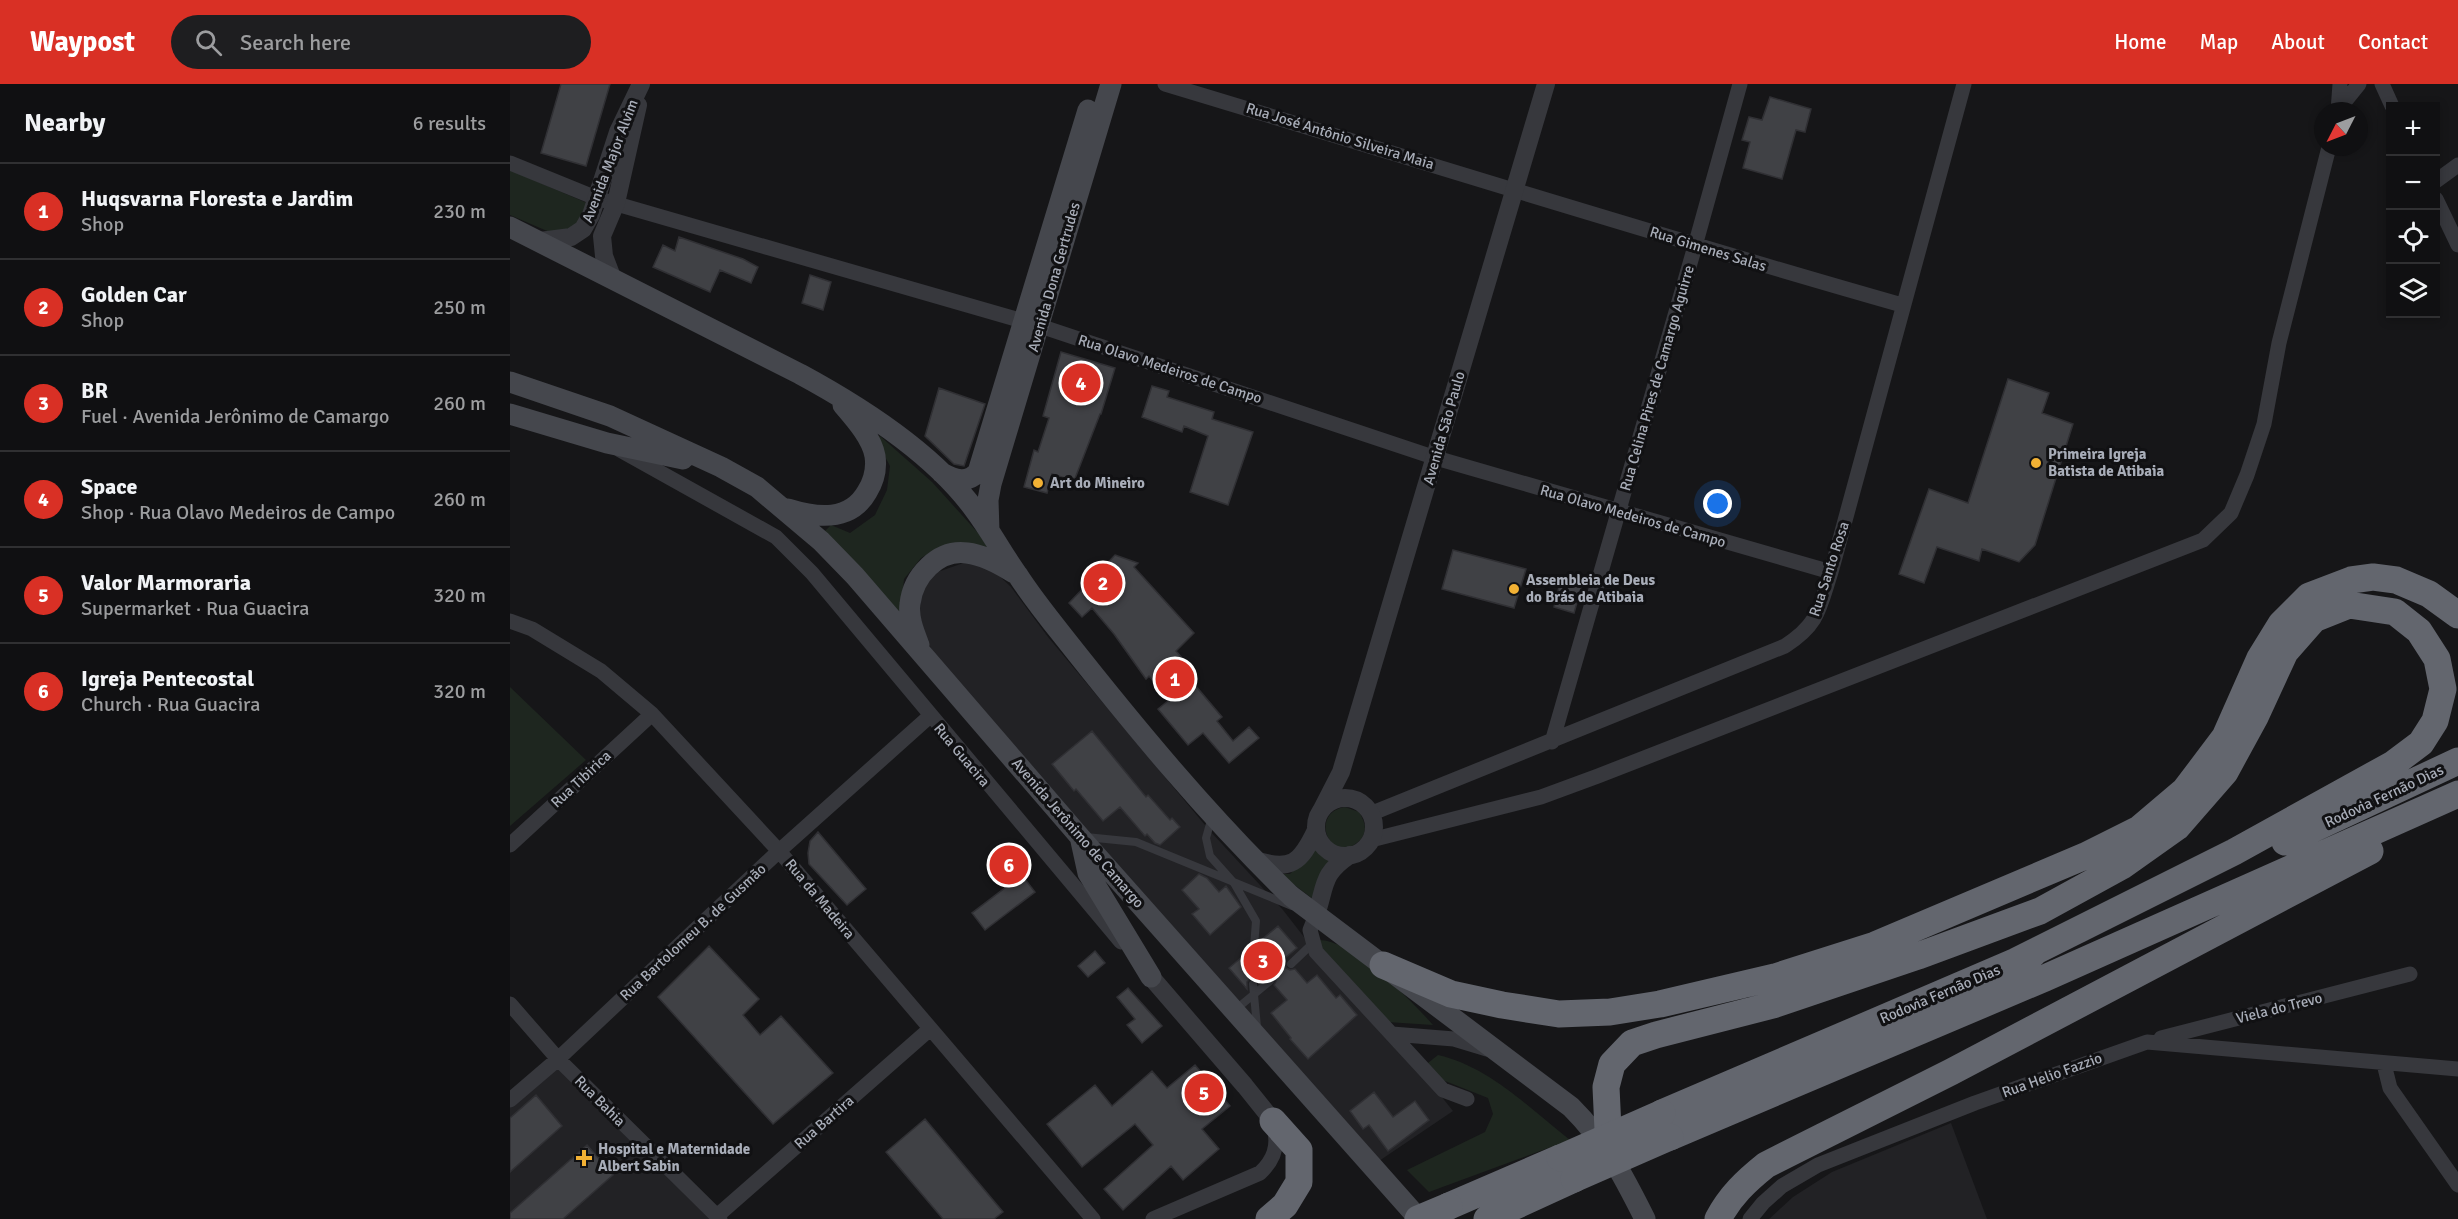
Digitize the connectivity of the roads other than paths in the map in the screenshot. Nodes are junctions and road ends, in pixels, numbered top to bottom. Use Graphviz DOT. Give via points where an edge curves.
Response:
graph roads {
  1 [pos="641,84"];
  2 [pos="1096,84"];
  3 [pos="1111,84"];
  4 [pos="1165,84"];
  5 [pos="1546,84"];
  6 [pos="1740,84"];
  7 [pos="1964,84"];
  8 [pos="2340,84"];
  9 [pos="2359,84"];
  10 [pos="2382,84"];
  11 [pos="2339,102"];
  12 [pos="2345,102"];
  13 [pos="2390,102"];
  14 [pos="2327,156"];
  15 [pos="510,163"];
  16 [pos="2458,165"];
  17 [pos="2440,178"];
  18 [pos="1515,189"];
  19 [pos="596,198"];
  20 [pos="616,203"];
  21 [pos="2440,207"];
  22 [pos="510,227"];
  23 [pos="540,241"];
  24 [pos="2458,245"];
  25 [pos="1695,246"];
  26 [pos="612,277"];
  27 [pos="1902,305"];
  28 [pos="1032,324"];
  29 [pos="510,382"];
  30 [pos="833,392"];
  31 [pos="510,414"];
  32 [pos="607,443"];
  33 [pos="1436,458"];
  34 [pos="989,466"];
  35 [pos="721,467"];
  36 [pos="939,472"];
  37 [pos="785,508"];
  38 [pos="1618,512"];
  39 [pos="989,531"];
  40 [pos="1831,572"];
  41 [pos="1017,575"];
  42 [pos="2458,615"];
  43 [pos="510,621"];
  44 [pos="922,653"];
  45 [pos="652,714"];
  46 [pos="930,716"];
  47 [pos="1552,741"];
  48 [pos="2458,761"];
  49 [pos="1341,772"];
  50 [pos="2458,794"];
  51 [pos="1356,801"];
  52 [pos="2458,801"];
  53 [pos="1321,811"];
  54 [pos="1370,814"];
  55 [pos="1213,815"];
  56 [pos="1316,830"];
  57 [pos="1080,837"];
  58 [pos="1371,840"];
  59 [pos="510,845"];
  60 [pos="779,851"];
  61 [pos="1350,855"];
  62 [pos="1253,860"];
  63 [pos="1234,883"];
  64 [pos="1316,915"];
  65 [pos="1312,944"];
  66 [pos="1254,947"];
  67 [pos="2016,961"];
  68 [pos="1290,963"];
  69 [pos="1383,965"];
  70 [pos="2410,974"];
  71 [pos="1151,977"];
  72 [pos="1270,981"];
  73 [pos="1253,984"];
  74 [pos="1252,995"];
  75 [pos="510,1004"];
  76 [pos="1235,1010"];
  77 [pos="930,1029"];
  78 [pos="1392,1034"];
  79 [pos="1258,1036"];
  80 [pos="2147,1042"];
  81 [pos="1496,1052"];
  82 [pos="558,1059"];
  83 [pos="2385,1064"];
  84 [pos="2458,1069"];
  85 [pos="1467,1099"];
  86 [pos="510,1100"];
  87 [pos="1273,1121"];
  88 [pos="1666,1125"];
  89 [pos="1609,1151"];
  90 [pos="1567,1169"];
  91 [pos="2458,1185"];
  92 [pos="718,1217"];
  93 [pos="1093,1219"];
  94 [pos="1153,1219"];
  95 [pos="1269,1219"];
  96 [pos="1418,1219"];
  97 [pos="1487,1219"];
  98 [pos="1645,1219"];
  99 [pos="1718,1219"];
  100 [pos="1750,1219"];
  1 -- 19 [label="street, Avenida Major Alvim" via="618,132"];
  1 -- 20 [label="street, Avenida Major Alvim"];
  2 -- 28 [label="main road, Avenida Dona Gertrudes"];
  3 -- 28 [label="main road, Avenida Dona Gertrudes"];
  4 -- 18 [label="street, Rua José Antônio Silveira Maia"];
  5 -- 18 [label="street, Avenida São Paulo"];
  6 -- 25 [label="street, Rua Celina Pires de Camargo Aguirre"];
  7 -- 27 [label="street, Rua Santo Rosa"];
  8 -- 11 [label="street"];
  9 -- 12 [label="street"];
  10 -- 13 [label="street"];
  14 -- 58 [label="street" via="2279,344 2264,424 2231,513 2203,540 1541,797"];
  15 -- 19 [label="street, Rua Olavo Medeiros de Campo"];
  16 -- 17 [label="street"];
  18 -- 25 [label="street, Rua Gimenes Salas"];
  18 -- 33 [label="street, Avenida São Paulo"];
  19 -- 20 [label="street, Rua Olavo Medeiros de Campo"];
  19 -- 23 [label="street, Avenida Major Alvim" via="583,229 571,237"];
  20 -- 26 [label="street, Avenida Major Alvim" via="602,236"];
  20 -- 28 [label="street, Rua Olavo Medeiros de Campo"];
  21 -- 24 [label="street"];
  22 -- 23 [label="main road"];
  23 -- 26 [label="main road"];
  25 -- 27 [label="street, Rua Gimenes Salas"];
  25 -- 38 [label="street, Rua Celina Pires de Camargo Aguirre"];
  26 -- 30 [label="main road"];
  27 -- 40 [label="street, Rua Santo Rosa"];
  28 -- 33 [label="street, Rua Olavo Medeiros de Campo"];
  28 -- 34 [label="main road, Avenida Dona Gertrudes"];
  29 -- 35 [label="main road, Avenida Jerônimo de Camargo" via="610,416"];
  30 -- 36 [label="main road" via="891,430"];
  30 -- 37 [label="main road" via="861,428 875,455 874,480 862,500 842,515 812,517"];
  31 -- 32 [label="main road, Avenida Jerônimo de Camargo"];
  32 -- 35 [label="main road, Avenida Jerônimo de Camargo"];
  32 -- 46 [label="street, Rua Guacira" via="776,537 812,573"];
  33 -- 38 [label="street, Rua Olavo Medeiros de Campo"];
  33 -- 49 [label="street, Avenida São Paulo"];
  34 -- 36 [label="main road" via="972,479 953,479"];
  34 -- 39 [label="main road, Avenida Dona Gertrudes"];
  35 -- 37 [label="main road, Avenida Jerônimo de Camargo"];
  36 -- 39 [label="main road"];
  37 -- 44 [label="main road, Avenida Jerônimo de Camargo" via="855,576"];
  38 -- 40 [label="street, Rua Olavo Medeiros de Campo"];
  38 -- 47 [label="street, Rua Celina Pires de Camargo Aguirre"];
  39 -- 41 [label="main road"];
  40 -- 47 [label="street, Rua Santo Rosa" via="1817,615 1804,634 1785,646"];
  41 -- 44 [label="main road" via="994,561 966,553 929,564 915,583 910,604 912,626"];
  41 -- 55 [label="main road" via="1088,668"];
  42 -- 69 [label="highway" via="2421,591 2396,580 2373,577 2351,580 2309,596 2281,624 2260,658 2225,737 2185,790 2139,830 1875,945 1775,977 1610,1012 1559,1014 1502,1005 1451,994"];
  43 -- 45 [label="street, Rua da Madeira" via="532,629 601,670"];
  44 -- 57 [label="main road, Avenida Jerônimo de Camargo"];
  45 -- 59 [label="street, Rua Tibirica"];
  45 -- 60 [label="street, Rua da Madeira"];
  46 -- 60 [label="street, Rua Bartolomeu B. de Gusmão"];
  46 -- 71 [label="street, Rua Guacira"];
  47 -- 54 [label="street, Rua Santo Rosa"];
  48 -- 67 [label="highway, Rodovia Fernão Dias"];
  49 -- 51 [label="street"];
  49 -- 53 [label="street, Avenida São Paulo"];
  50 -- 88 [label="highway, Rodovia Fernão Dias" via="2045,978"];
  51 -- 53 [label="street" via="1337,799"];
  51 -- 54 [label="street"];
  52 -- 99 [label="highway" via="2314,882 1766,1165 1740,1185"];
  53 -- 56 [label="street"];
  54 -- 58 [label="street"];
  55 -- 62 [label="main road"];
  55 -- 63 [label="lane" via="1206,838 1210,856"];
  56 -- 61 [label="street" via="1324,848"];
  56 -- 62 [label="street" via="1302,857 1289,866"];
  57 -- 63 [label="lane" via="1137,842"];
  57 -- 71 [label="main road" via="1088,873"];
  57 -- 76 [label="main road, Avenida Jerônimo de Camargo"];
  58 -- 61 [label="street" via="1358,853"];
  60 -- 77 [label="street, Rua da Madeira"];
  60 -- 82 [label="street, Rua Bartolomeu B. de Gusmão"];
  61 -- 64 [label="street" via="1334,865 1324,881"];
  62 -- 64 [label="main road"];
  63 -- 64 [label="lane"];
  63 -- 66 [label="lane" via="1256,921"];
  64 -- 65 [label="street" via="1310,930"];
  64 -- 69 [label="main road"];
  65 -- 68 [label="lane"];
  65 -- 78 [label="street"];
  67 -- 88 [label="highway, Rodovia Fernão Dias"];
  67 -- 89 [label="highway" via="2234,852 2392,764 2421,743 2435,721 2443,689 2437,659 2419,631 2395,612 2349,604 2314,619 2285,652 2225,772 2177,827 2122,866 2040,911 1773,1005 1632,1043 1612,1064 1606,1087"];
  69 -- 81 [label="main road"];
  70 -- 80 [label="street, Viela do Trevo"];
  71 -- 87 [label="street, Rua Guacira"];
  72 -- 74 [label="lane"];
  73 -- 74 [label="lane"];
  74 -- 76 [label="lane"];
  74 -- 79 [label="lane"];
  75 -- 82 [label="street, Rua Bahia"];
  76 -- 79 [label="main road, Avenida Jerônimo de Camargo"];
  77 -- 92 [label="street, Rua Bartira"];
  77 -- 93 [label="street, Rua da Madeira"];
  78 -- 81 [label="street" via="1455,1039"];
  78 -- 85 [label="street" via="1443,1090"];
  79 -- 96 [label="main road, Avenida Jerônimo de Camargo"];
  80 -- 83 [label="street, Rua Helio Fazzio"];
  80 -- 100 [label="street, Rua Helio Fazzio" via="1975,1103 1818,1165 1782,1186"];
  81 -- 89 [label="main road" via="1571,1107"];
  82 -- 86 [label="street, Rua Bartolomeu B. de Gusmão"];
  82 -- 92 [label="street, Rua Bahia"];
  83 -- 84 [label="street, Rua Helio Fazzio"];
  83 -- 91 [label="street" via="2390,1088"];
  87 -- 94 [label="street" via="1276,1149 1260,1173"];
  87 -- 95 [label="highway" via="1299,1150 1299,1182 1285,1205"];
  88 -- 90 [label="highway, Rodovia Fernão Dias, bridge"];
  89 -- 98 [label="main road"];
  90 -- 96 [label="highway, Rodovia Fernão Dias, bridge"];
  90 -- 97 [label="highway, Rodovia Fernão Dias"];
}
